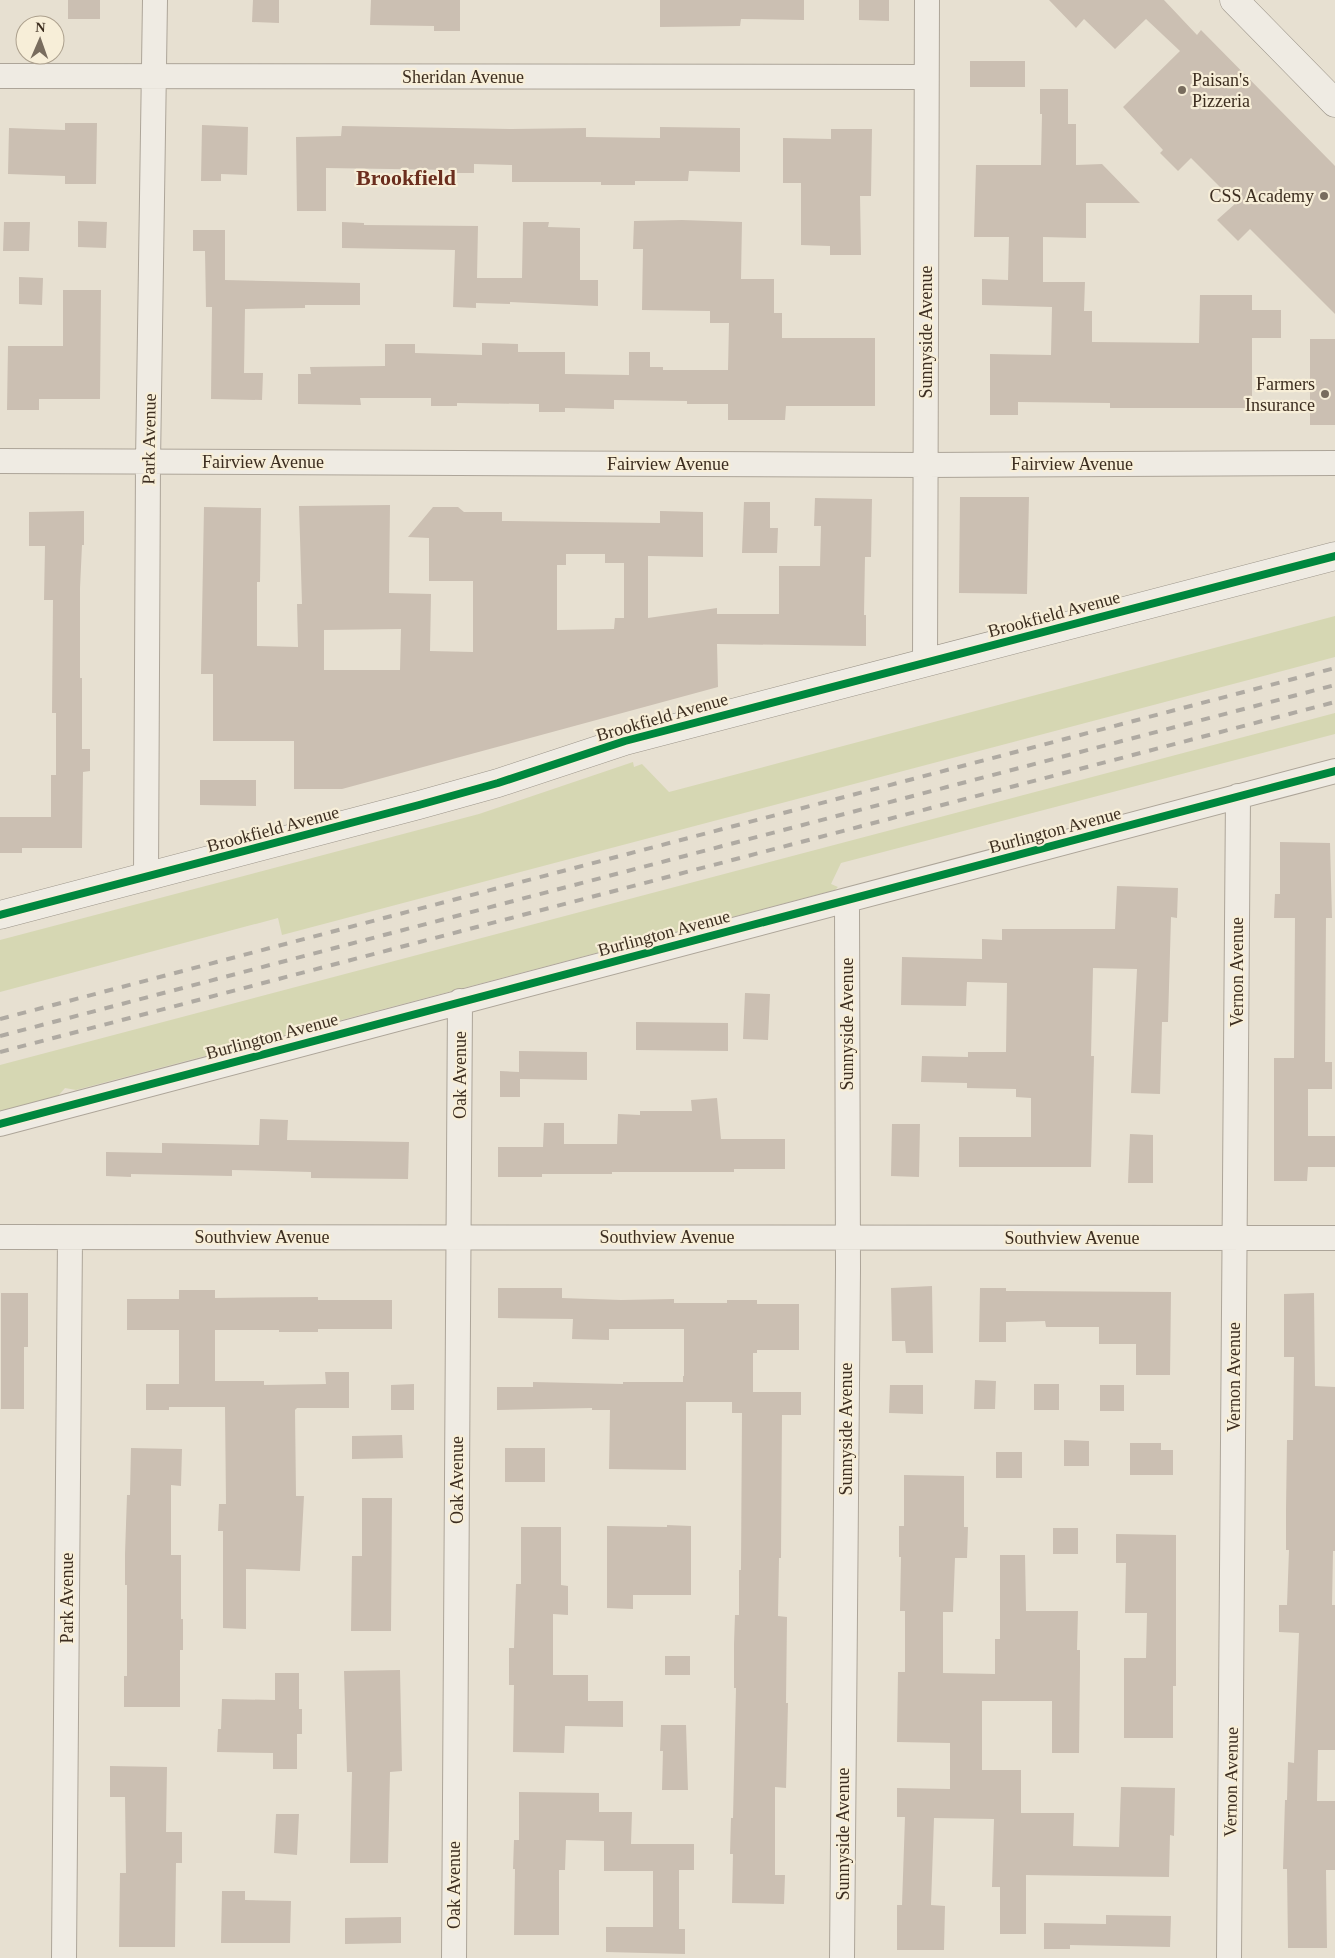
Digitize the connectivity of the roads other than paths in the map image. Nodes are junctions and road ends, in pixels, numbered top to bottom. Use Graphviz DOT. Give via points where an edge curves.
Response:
graph roads {
  1 [pos="155,0"];
  2 [pos="927,0"];
  3 [pos="1234,0"];
  4 [pos="0,76"];
  5 [pos="155,77"];
  6 [pos="926,77"];
  7 [pos="1335,103"];
  8 [pos="0,461"];
  9 [pos="148,462"];
  10 [pos="1335,463"];
  11 [pos="926,465"];
  12 [pos="1335,556"];
  13 [pos="925,663"];
  14 [pos="1335,771"];
  15 [pos="1238,796"];
  16 [pos="146,878"];
  17 [pos="847,901"];
  18 [pos="0,916"];
  19 [pos="460,1001"];
  20 [pos="0,1124"];
  21 [pos="0,1237"];
  22 [pos="459,1237"];
  23 [pos="70,1238"];
  24 [pos="848,1238"];
  25 [pos="1235,1238"];
  26 [pos="1335,1238"];
  27 [pos="64,1958"];
  28 [pos="454,1958"];
  29 [pos="842,1958"];
  30 [pos="1229,1958"];
  1 -- 5 [label="street, Park Avenue"];
  2 -- 6 [label="street, Sunnyside Avenue"];
  3 -- 7 [label="street"];
  4 -- 5 [label="street, Sheridan Avenue"];
  5 -- 6 [label="street, Sheridan Avenue"];
  5 -- 9 [label="street, Park Avenue"];
  6 -- 11 [label="street, Sunnyside Avenue"];
  8 -- 9 [label="street, Fairview Avenue"];
  9 -- 11 [label="street, Fairview Avenue"];
  9 -- 16 [label="street, Park Avenue"];
  10 -- 11 [label="street, Fairview Avenue"];
  11 -- 13 [label="street, Sunnyside Avenue"];
  12 -- 13 [label="street, Brookfield Avenue"];
  13 -- 16 [label="street, Brookfield Avenue" via="625,741 472,791"];
  14 -- 15 [label="street, Burlington Avenue"];
  15 -- 17 [label="street, Burlington Avenue"];
  15 -- 25 [label="street, Vernon Avenue"];
  16 -- 18 [label="street, Brookfield Avenue"];
  17 -- 19 [label="street, Burlington Avenue"];
  17 -- 24 [label="street, Sunnyside Avenue"];
  19 -- 20 [label="street, Burlington Avenue"];
  19 -- 22 [label="street, Oak Avenue"];
  21 -- 23 [label="street, Southview Avenue"];
  22 -- 23 [label="street, Southview Avenue"];
  22 -- 24 [label="street, Southview Avenue"];
  22 -- 28 [label="street, Oak Avenue"];
  23 -- 27 [label="street, Park Avenue"];
  24 -- 25 [label="street, Southview Avenue"];
  24 -- 29 [label="street, Sunnyside Avenue"];
  25 -- 26 [label="street, Southview Avenue"];
  25 -- 30 [label="street, Vernon Avenue"];
}
